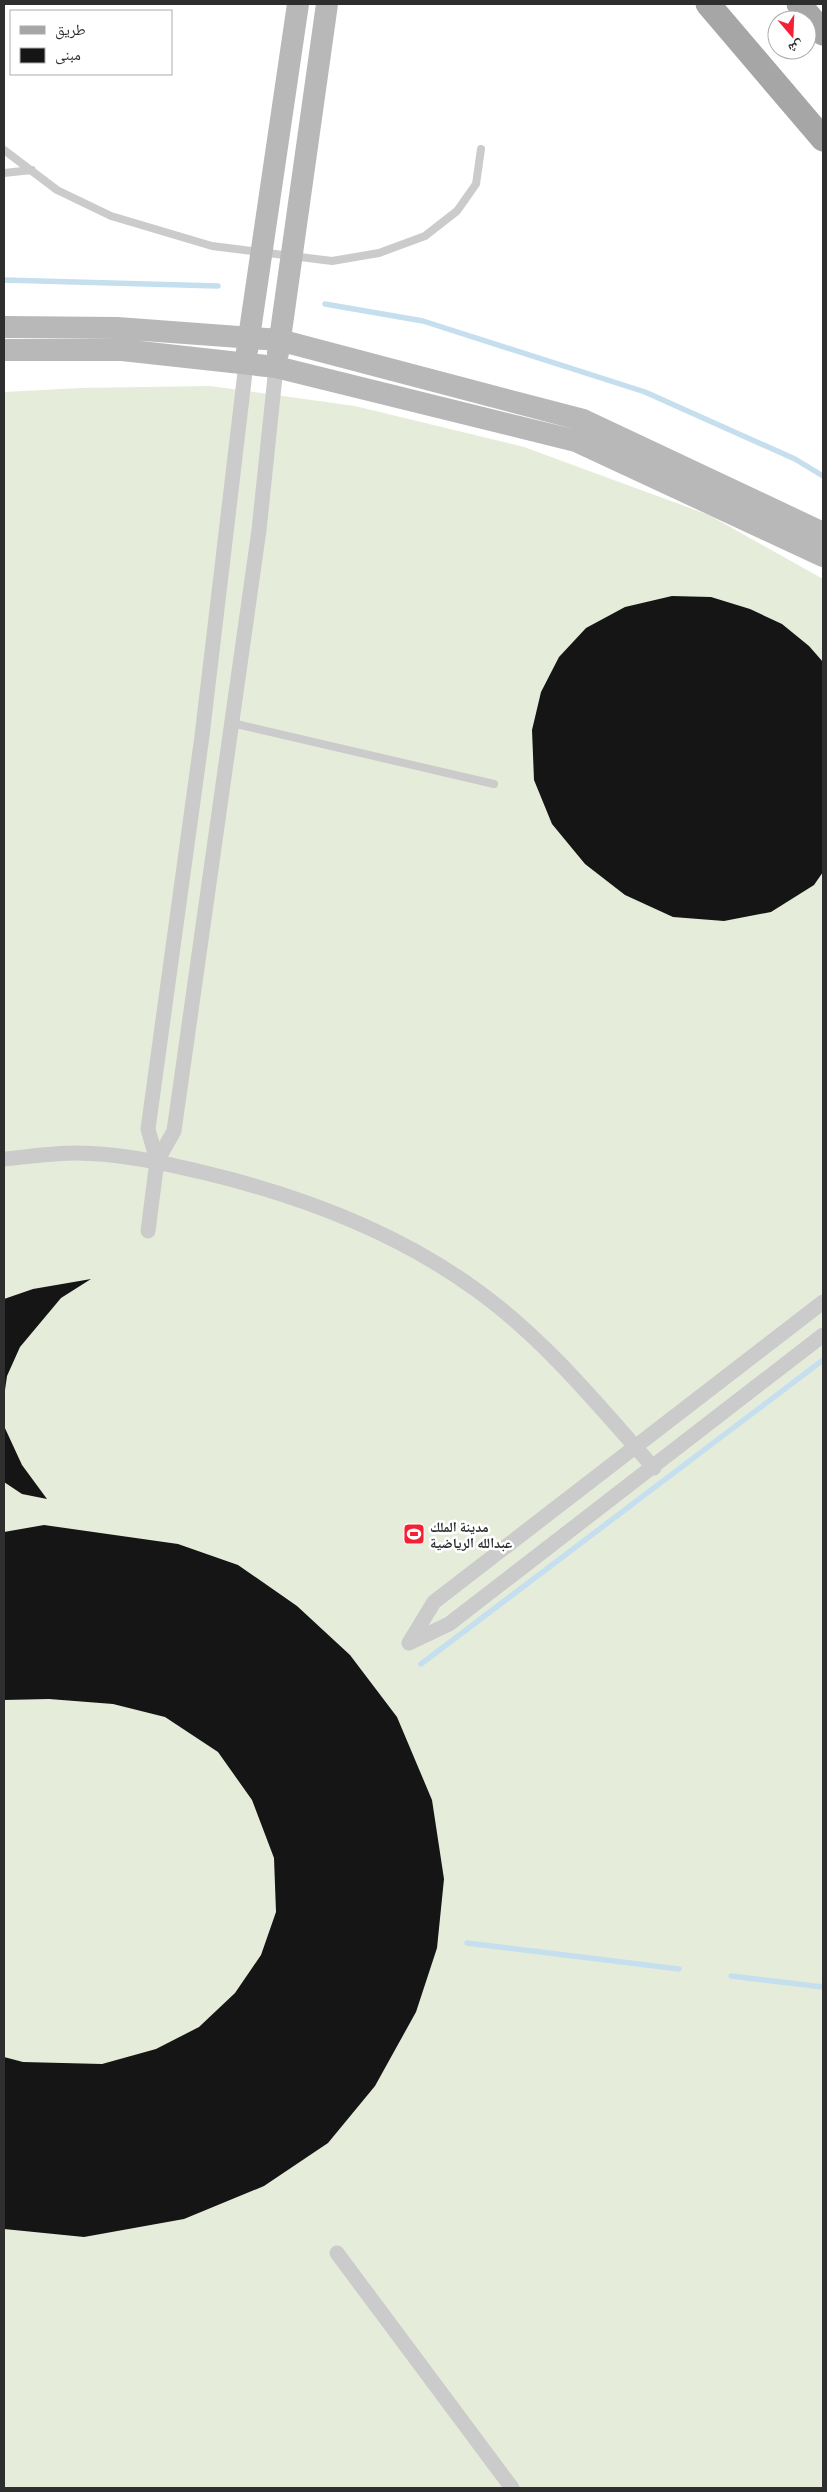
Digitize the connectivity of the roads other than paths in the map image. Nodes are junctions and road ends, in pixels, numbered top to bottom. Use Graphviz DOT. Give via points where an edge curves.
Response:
graph roads {
  1 [pos="298,4"];
  2 [pos="327,4"];
  3 [pos="708,4"];
  4 [pos="799,4"];
  5 [pos="823,33"];
  6 [pos="823,139"];
  7 [pos="4,150"];
  8 [pos="481,150"];
  9 [pos="32,170"];
  10 [pos="4,173"];
  11 [pos="261,252"];
  12 [pos="291,256"];
  13 [pos="4,327"];
  14 [pos="248,336"];
  15 [pos="279,340"];
  16 [pos="4,350"];
  17 [pos="246,364"];
  18 [pos="276,367"];
  19 [pos="823,532"];
  20 [pos="823,556"];
  21 [pos="232,723"];
  22 [pos="494,784"];
  23 [pos="4,1158"];
  24 [pos="157,1161"];
  25 [pos="148,1231"];
  26 [pos="823,1302"];
  27 [pos="823,1335"];
  28 [pos="636,1448"];
  29 [pos="654,1468"];
  30 [pos="337,2253"];
  31 [pos="512,2488"];
  1 -- 11 [label="main road"];
  2 -- 12 [label="main road"];
  3 -- 6 [label="main road"];
  4 -- 5 [label="main road"];
  7 -- 9 [label="lane"];
  8 -- 12 [label="lane" via="476,184 457,212 425,236 379,254 332,261"];
  9 -- 10 [label="lane"];
  9 -- 11 [label="lane" via="57,190 111,216 212,246"];
  11 -- 12 [label="lane"];
  11 -- 14 [label="main road"];
  12 -- 15 [label="main road"];
  13 -- 14 [label="main road" via="117,328"];
  14 -- 15 [label="main road"];
  14 -- 17 [label="main road"];
  15 -- 18 [label="main road"];
  15 -- 19 [label="main road" via="583,420"];
  16 -- 17 [label="main road" via="122,350"];
  17 -- 18 [label="main road"];
  17 -- 24 [label="street" via="202,736 148,1129"];
  18 -- 20 [label="main road" via="576,441"];
  18 -- 21 [label="street" via="259,530"];
  21 -- 22 [label="lane"];
  21 -- 24 [label="street" via="174,1131"];
  23 -- 24 [label="street" via="76,1153"];
  24 -- 25 [label="street"];
  24 -- 28 [label="street" via="242,1182 336,1212 411,1248 475,1289 533,1337 587,1391"];
  26 -- 28 [label="street"];
  27 -- 29 [label="street"];
  28 -- 29 [label="street"];
  28 -- 29 [label="street" via="434,1602 409,1643 449,1624"];
  30 -- 31 [label="street"];
}
